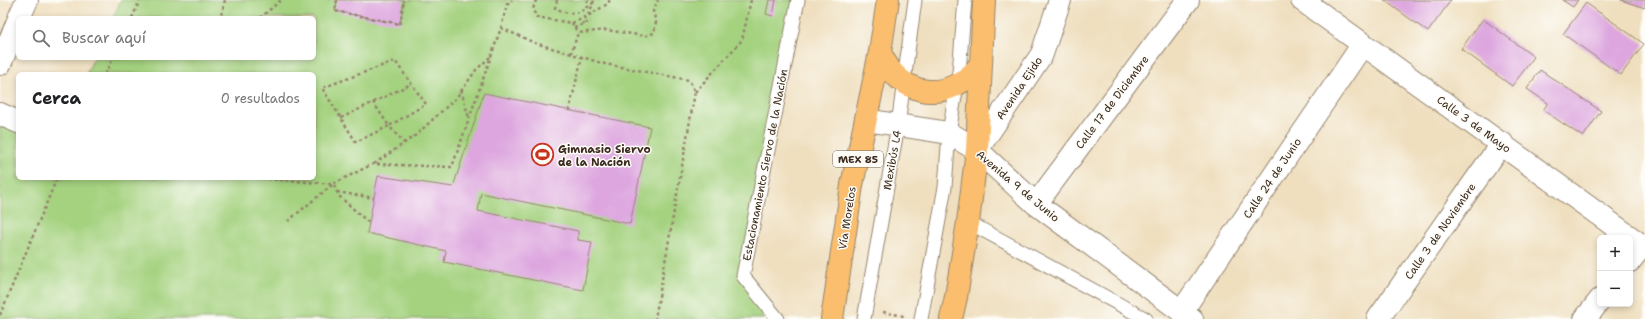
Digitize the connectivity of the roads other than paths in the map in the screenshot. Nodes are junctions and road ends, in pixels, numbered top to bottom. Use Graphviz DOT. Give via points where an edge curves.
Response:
graph roads {
  1 [pos="27,0"];
  2 [pos="798,0"];
  3 [pos="888,0"];
  4 [pos="915,0"];
  5 [pos="965,0"];
  6 [pos="984,0"];
  7 [pos="1060,0"];
  8 [pos="1188,0"];
  9 [pos="1302,0"];
  10 [pos="20,16"];
  11 [pos="16,26"];
  12 [pos="1363,44"];
  13 [pos="880,52"];
  14 [pos="0,64"];
  15 [pos="980,65"];
  16 [pos="904,82"];
  17 [pos="957,85"];
  18 [pos="0,114"];
  19 [pos="866,120"];
  20 [pos="16,121"];
  21 [pos="898,125"];
  22 [pos="949,133"];
  23 [pos="1502,144"];
  24 [pos="977,150"];
  25 [pos="1036,204"];
  26 [pos="968,222"];
  27 [pos="1639,252"];
  28 [pos="1597,304"];
  29 [pos="1187,315"];
  30 [pos="778,319"];
  31 [pos="832,319"];
  32 [pos="864,319"];
  33 [pos="921,319"];
  34 [pos="951,319"];
  35 [pos="1146,319"];
  36 [pos="1378,319"];
  37 [pos="1585,319"];
  1 -- 10 [label="street"];
  2 -- 30 [label="lane, Estacionamiento Siervo de la Nación" via="743,276"];
  3 -- 13 [label="main road, Vía Morelos / MEX 85"];
  4 -- 16 [label="lane, Mexibús L4"];
  5 -- 17 [label="lane"];
  6 -- 15 [label="main road"];
  7 -- 24 [label="street, Avenida Ejido" via="1042,54"];
  8 -- 25 [label="street, Calle 17 de Diciembre"];
  9 -- 12 [label="street, Calle 3 de Mayo"];
  11 -- 14 [label="street"];
  12 -- 23 [label="street, Calle 3 de Mayo"];
  12 -- 29 [label="street, Calle 24 de Junio"];
  13 -- 16 [label="main road" via="892,73"];
  13 -- 19 [label="main road, Vía Morelos / MEX 85"];
  15 -- 17 [label="main road" via="972,75"];
  15 -- 24 [label="main road"];
  16 -- 17 [label="main road" via="912,87 936,91"];
  16 -- 21 [label="lane, Mexibús L4"];
  17 -- 22 [label="lane"];
  18 -- 20 [label="street"];
  19 -- 21 [label="street, Avenida 9 de Junio"];
  19 -- 31 [label="main road, Vía Morelos / MEX 85" via="852,185"];
  21 -- 22 [label="street, Avenida 9 de Junio"];
  21 -- 32 [label="lane, Mexibús L4"];
  22 -- 24 [label="street, Avenida 9 de Junio"];
  22 -- 33 [label="lane" via="945,187"];
  23 -- 27 [label="street, Calle 3 de Mayo"];
  23 -- 36 [label="street, Calle 3 de Noviembre"];
  24 -- 25 [label="street, Avenida 9 de Junio"];
  24 -- 26 [label="main road"];
  25 -- 29 [label="street, Avenida 9 de Junio"];
  26 -- 34 [label="main road"];
  26 -- 35 [label="lane"];
  28 -- 37 [label="street"];
}
